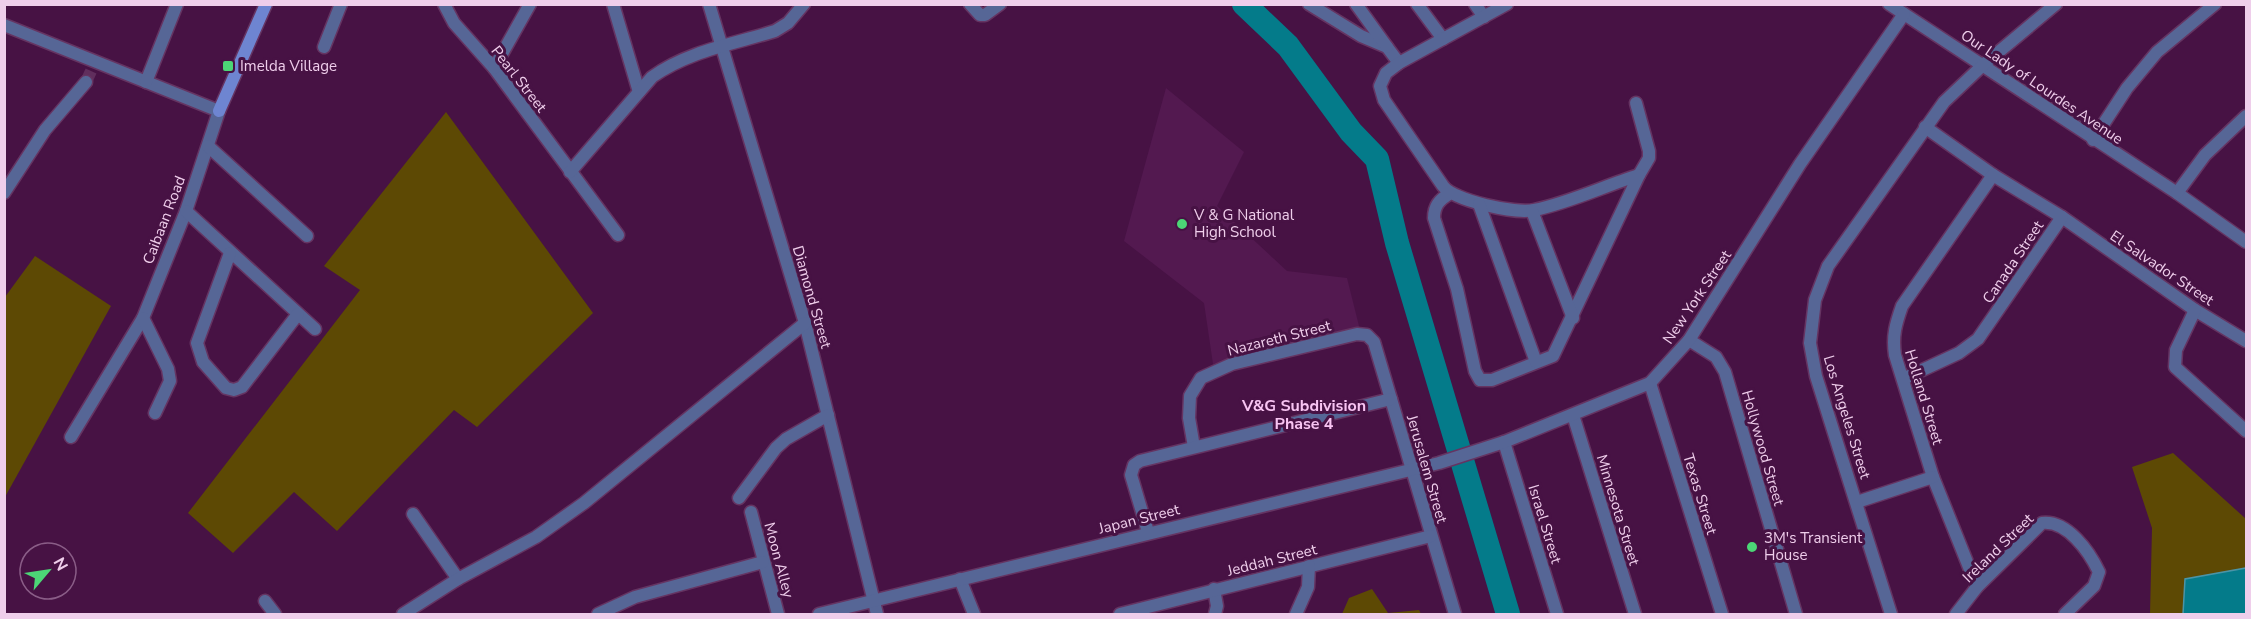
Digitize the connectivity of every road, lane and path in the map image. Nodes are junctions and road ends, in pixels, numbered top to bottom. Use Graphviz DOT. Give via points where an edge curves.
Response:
graph roads {
  1 [pos="177,4"];
  2 [pos="266,4"];
  3 [pos="341,4"];
  4 [pos="444,4"];
  5 [pos="530,4"];
  6 [pos="613,4"];
  7 [pos="710,4"];
  8 [pos="804,4"];
  9 [pos="970,4"];
  10 [pos="1000,4"];
  11 [pos="1309,4"];
  12 [pos="1356,4"];
  13 [pos="1417,4"];
  14 [pos="1475,4"];
  15 [pos="1507,4"];
  16 [pos="1889,4"];
  17 [pos="2056,4"];
  18 [pos="2215,4"];
  19 [pos="1904,14"];
  20 [pos="1484,17"];
  21 [pos="4,25"];
  22 [pos="1443,39"];
  23 [pos="324,46"];
  24 [pos="722,47"];
  25 [pos="1387,47"];
  26 [pos="1399,63"];
  27 [pos="1983,65"];
  28 [pos="494,68"];
  29 [pos="86,82"];
  30 [pos="146,82"];
  31 [pos="639,92"];
  32 [pos="1636,103"];
  33 [pos="219,111"];
  34 [pos="2247,116"];
  35 [pos="1925,127"];
  36 [pos="2093,140"];
  37 [pos="208,146"];
  38 [pos="570,172"];
  39 [pos="1639,175"];
  40 [pos="1993,175"];
  41 [pos="4,193"];
  42 [pos="2177,193"];
  43 [pos="1449,194"];
  44 [pos="1479,204"];
  45 [pos="186,211"];
  46 [pos="1532,211"];
  47 [pos="2061,218"];
  48 [pos="307,236"];
  49 [pos="618,236"];
  50 [pos="2245,238"];
  51 [pos="230,253"];
  52 [pos="2195,310"];
  53 [pos="298,314"];
  54 [pos="143,318"];
  55 [pos="1572,318"];
  56 [pos="805,323"];
  57 [pos="315,329"];
  58 [pos="1367,335"];
  59 [pos="1689,340"];
  60 [pos="2247,341"];
  61 [pos="1536,362"];
  62 [pos="1903,379"];
  63 [pos="1650,383"];
  64 [pos="1391,399"];
  65 [pos="155,413"];
  66 [pos="828,415"];
  67 [pos="1573,415"];
  68 [pos="2247,431"];
  69 [pos="71,437"];
  70 [pos="1504,442"];
  71 [pos="1194,447"];
  72 [pos="1412,469"];
  73 [pos="1933,477"];
  74 [pos="740,498"];
  75 [pos="1857,502"];
  76 [pos="751,512"];
  77 [pos="413,514"];
  78 [pos="1149,532"];
  79 [pos="1431,536"];
  80 [pos="763,562"];
  81 [pos="1309,566"];
  82 [pos="458,579"];
  83 [pos="960,579"];
  84 [pos="1977,587"];
  85 [pos="1214,590"];
  86 [pos="873,600"];
  87 [pos="265,601"];
  88 [pos="1888,614"];
  89 [pos="275,615"];
  90 [pos="403,615"];
  91 [pos="598,615"];
  92 [pos="778,615"];
  93 [pos="819,615"];
  94 [pos="877,615"];
  95 [pos="974,615"];
  96 [pos="1120,615"];
  97 [pos="1215,615"];
  98 [pos="1296,615"];
  99 [pos="1455,615"];
  100 [pos="1557,615"];
  101 [pos="1635,615"];
  102 [pos="1722,615"];
  103 [pos="1796,615"];
  104 [pos="1956,615"];
  105 [pos="2065,615"];
  1 -- 30 [label="street"];
  2 -- 33 [label="street, Caibaan Road"];
  3 -- 23 [label="street"];
  4 -- 28 [label="street, Pearl Street" via="454,23"];
  5 -- 28 [label="street"];
  6 -- 31 [label="street"];
  7 -- 24 [label="street, Diamond Street"];
  8 -- 24 [label="street" via="788,23 775,31"];
  9 -- 10 [label="street" via="980,15"];
  11 -- 25 [label="street"];
  12 -- 25 [label="street"];
  13 -- 22 [label="street"];
  14 -- 20 [label="street"];
  15 -- 20 [label="street"];
  16 -- 19 [label="street, Our Lady of Lourdes Avenue"];
  17 -- 27 [label="street, Los Angeles Street"];
  18 -- 36 [label="street" via="2157,52 2127,88"];
  19 -- 27 [label="street, Our Lady of Lourdes Avenue"];
  19 -- 59 [label="street, New York Street" via="1800,164"];
  20 -- 22 [label="street"];
  21 -- 30 [label="street"];
  22 -- 26 [label="street"];
  24 -- 31 [label="street" via="666,67"];
  24 -- 56 [label="street, Diamond Street"];
  25 -- 26 [label="street"];
  26 -- 43 [label="street" via="1386,74 1380,86 1384,100"];
  27 -- 35 [label="street, Los Angeles Street" via="1944,102"];
  27 -- 36 [label="street, Our Lady of Lourdes Avenue"];
  28 -- 38 [label="street, Pearl Street"];
  29 -- 41 [label="street" via="45,130"];
  30 -- 33 [label="street"];
  31 -- 38 [label="street"];
  32 -- 39 [label="street" via="1649,151"];
  33 -- 37 [label="street, Caibaan Road"];
  34 -- 42 [label="street" via="2205,155"];
  35 -- 40 [label="street, Canada Street"];
  35 -- 75 [label="street, Los Angeles Street" via="1828,266 1815,300 1810,343 1816,376"];
  36 -- 42 [label="street, Our Lady of Lourdes Avenue"];
  37 -- 45 [label="street, Caibaan Road"];
  37 -- 48 [label="street"];
  38 -- 49 [label="street, Pearl Street"];
  39 -- 46 [label="street"];
  39 -- 55 [label="street"];
  40 -- 47 [label="street, Canada Street"];
  40 -- 62 [label="street, Holland Street" via="1902,306 1892,340"];
  42 -- 50 [label="street, Our Lady of Lourdes Avenue"];
  43 -- 44 [label="street"];
  43 -- 61 [label="street" via="1434,209 1434,218 1460,298 1475,371 1480,380 1492,380"];
  44 -- 46 [label="street"];
  44 -- 61 [label="street"];
  45 -- 51 [label="street"];
  45 -- 54 [label="street, Caibaan Road"];
  46 -- 55 [label="street"];
  47 -- 52 [label="street, El Salvador Street"];
  47 -- 62 [label="street, Canada Street" via="1978,339 1959,353"];
  51 -- 53 [label="street"];
  51 -- 53 [label="street" via="197,343 203,362 226,388 242,387"];
  52 -- 60 [label="street, El Salvador Street"];
  52 -- 68 [label="street" via="2176,350 2175,367"];
  53 -- 57 [label="street"];
  54 -- 65 [label="street" via="170,381"];
  54 -- 69 [label="street, Caibaan Road"];
  55 -- 61 [label="street" via="1552,356"];
  56 -- 66 [label="street, Diamond Street"];
  56 -- 82 [label="street" via="584,503 536,537"];
  58 -- 64 [label="street, Jerusalem Street" via="1374,342"];
  58 -- 71 [label="street, Nazareth Street" via="1357,334 1232,364 1201,378 1190,396"];
  59 -- 63 [label="street, New York Street"];
  59 -- 103 [label="street, Hollywood Street" via="1716,357 1725,372"];
  62 -- 73 [label="street, Holland Street"];
  63 -- 67 [label="street, New York Street"];
  63 -- 102 [label="street, Texas Street"];
  64 -- 71 [label="street"];
  64 -- 72 [label="street, Jerusalem Street"];
  66 -- 74 [label="street" via="776,448"];
  66 -- 86 [label="street, Diamond Street"];
  67 -- 70 [label="street, New York Street"];
  67 -- 101 [label="street, Minnesota Street"];
  70 -- 72 [label="street, New York Street"];
  70 -- 100 [label="street, Israel Street"];
  71 -- 78 [label="street" via="1134,465 1131,475"];
  72 -- 78 [label="street, Japan Street"];
  72 -- 79 [label="street, Jerusalem Street"];
  73 -- 75 [label="street"];
  73 -- 84 [label="street, Holland Street"];
  75 -- 88 [label="street, Los Angeles Street"];
  76 -- 80 [label="street, Moon Alley"];
  77 -- 82 [label="street"];
  78 -- 83 [label="street, Japan Street"];
  79 -- 81 [label="street, Jeddah Street"];
  79 -- 99 [label="street, Jerusalem Street"];
  80 -- 91 [label="street" via="635,597"];
  80 -- 92 [label="street, Moon Alley"];
  81 -- 85 [label="street, Jeddah Street"];
  81 -- 98 [label="street" via="1308,587"];
  82 -- 90 [label="street"];
  83 -- 86 [label="street, Japan Street"];
  83 -- 95 [label="street"];
  84 -- 104 [label="street, Ireland Street"];
  84 -- 105 [label="street, Ireland Street" via="2042,523 2053,522 2064,527 2099,572 2094,586"];
  85 -- 96 [label="street, Jeddah Street"];
  85 -- 97 [label="street"];
  86 -- 93 [label="street, Japan Street"];
  86 -- 94 [label="street, Diamond Street"];
  87 -- 89 [label="street"];
}
